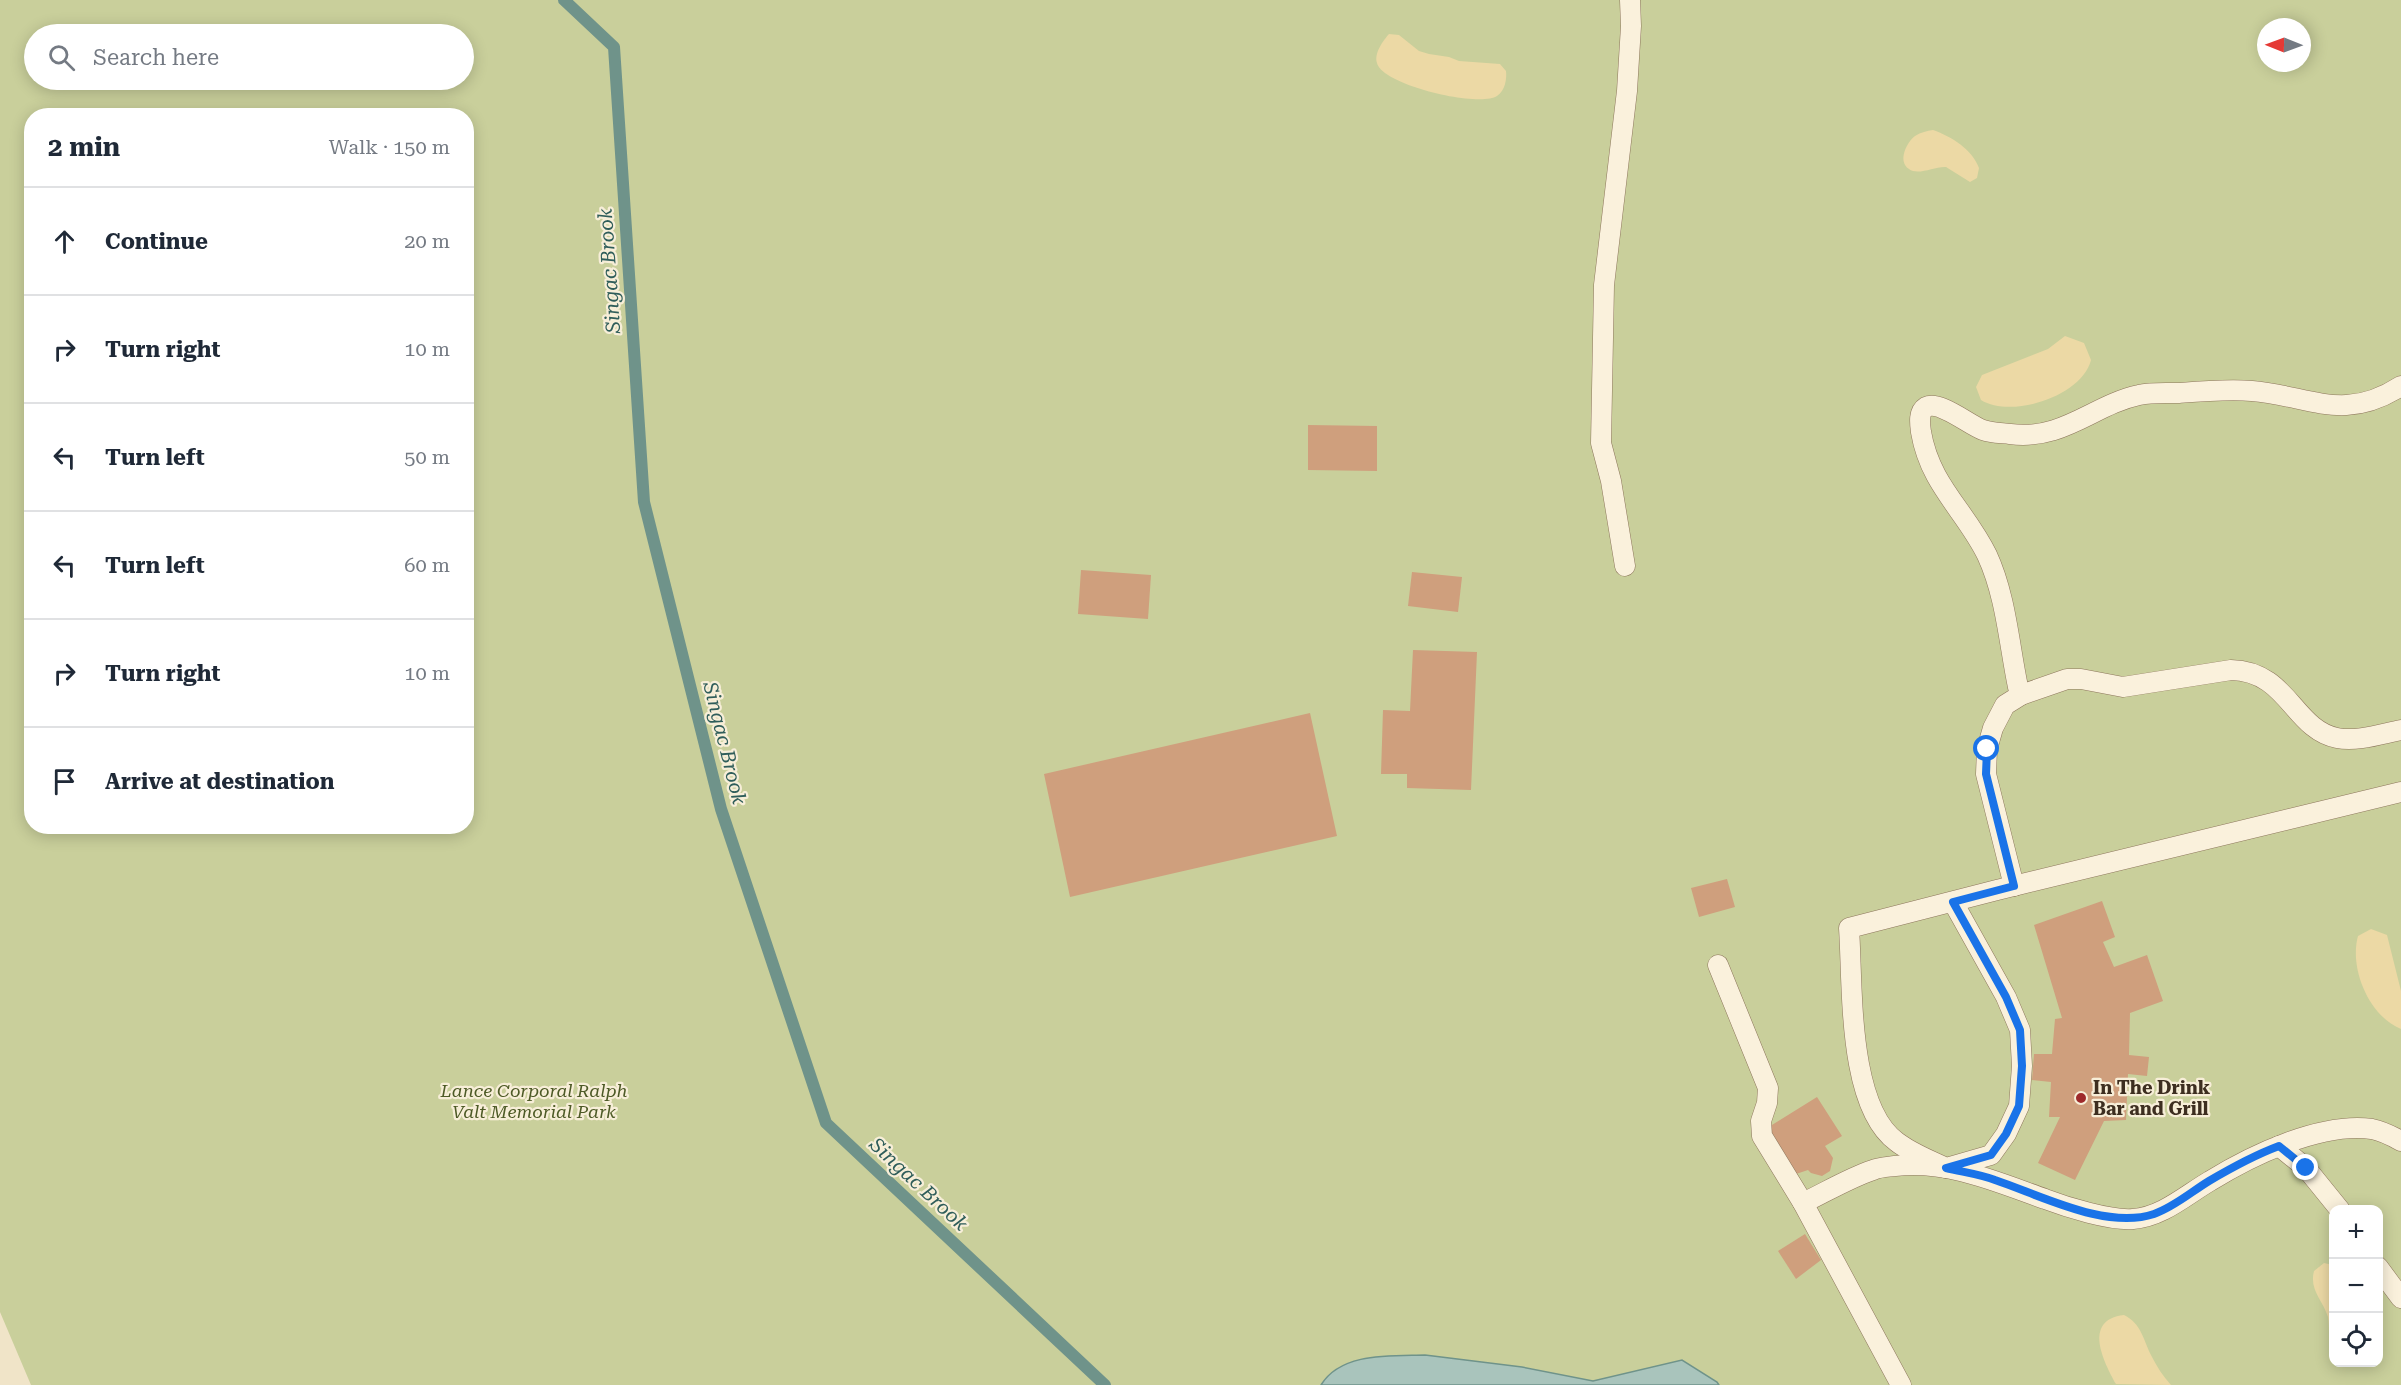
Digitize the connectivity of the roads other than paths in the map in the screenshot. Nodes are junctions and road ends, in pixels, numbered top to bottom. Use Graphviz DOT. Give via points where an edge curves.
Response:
graph roads {
  1 [pos="1630,0"];
  2 [pos="2401,386"];
  3 [pos="1625,566"];
  4 [pos="2021,695"];
  5 [pos="2401,730"];
  6 [pos="2401,792"];
  7 [pos="2014,886"];
  8 [pos="1953,902"];
  9 [pos="1719,965"];
  10 [pos="2401,1141"];
  11 [pos="2279,1146"];
  12 [pos="1946,1168"];
  13 [pos="1803,1203"];
  14 [pos="2337,1205"];
  15 [pos="2383,1273"];
  16 [pos="2401,1298"];
  17 [pos="1901,1385"];
  1 -- 3 [label="lane" via="1627,91 1604,285 1601,443"];
  2 -- 4 [label="lane" via="2355,405 2316,405 2254,391 2139,395 2053,431 2020,435 1984,431 1934,405 1922,410 1920,422 1928,462 1987,555 2002,601"];
  4 -- 5 [label="lane" via="2067,679 2122,687 2246,671 2272,684 2321,732 2353,739"];
  4 -- 7 [label="lane" via="2005,705 1993,728 1986,774"];
  6 -- 7 [label="lane"];
  7 -- 8 [label="lane"];
  8 -- 12 [label="lane" via="2017,1022 2022,1066 2019,1106 1991,1155"];
  8 -- 12 [label="lane" via="1849,928 1855,1033 1865,1092 1879,1124 1896,1142"];
  9 -- 13 [label="lane" via="1768,1088 1762,1136"];
  10 -- 11 [label="lane" via="2372,1129 2343,1130"];
  11 -- 12 [label="lane" via="2210,1180 2164,1209 2133,1219 2061,1205 1994,1179"];
  11 -- 14 [label="lane" via="2306,1168"];
  12 -- 13 [label="lane" via="1911,1165 1875,1169"];
  13 -- 17 [label="lane"];
  15 -- 16 [label="lane"];
}
